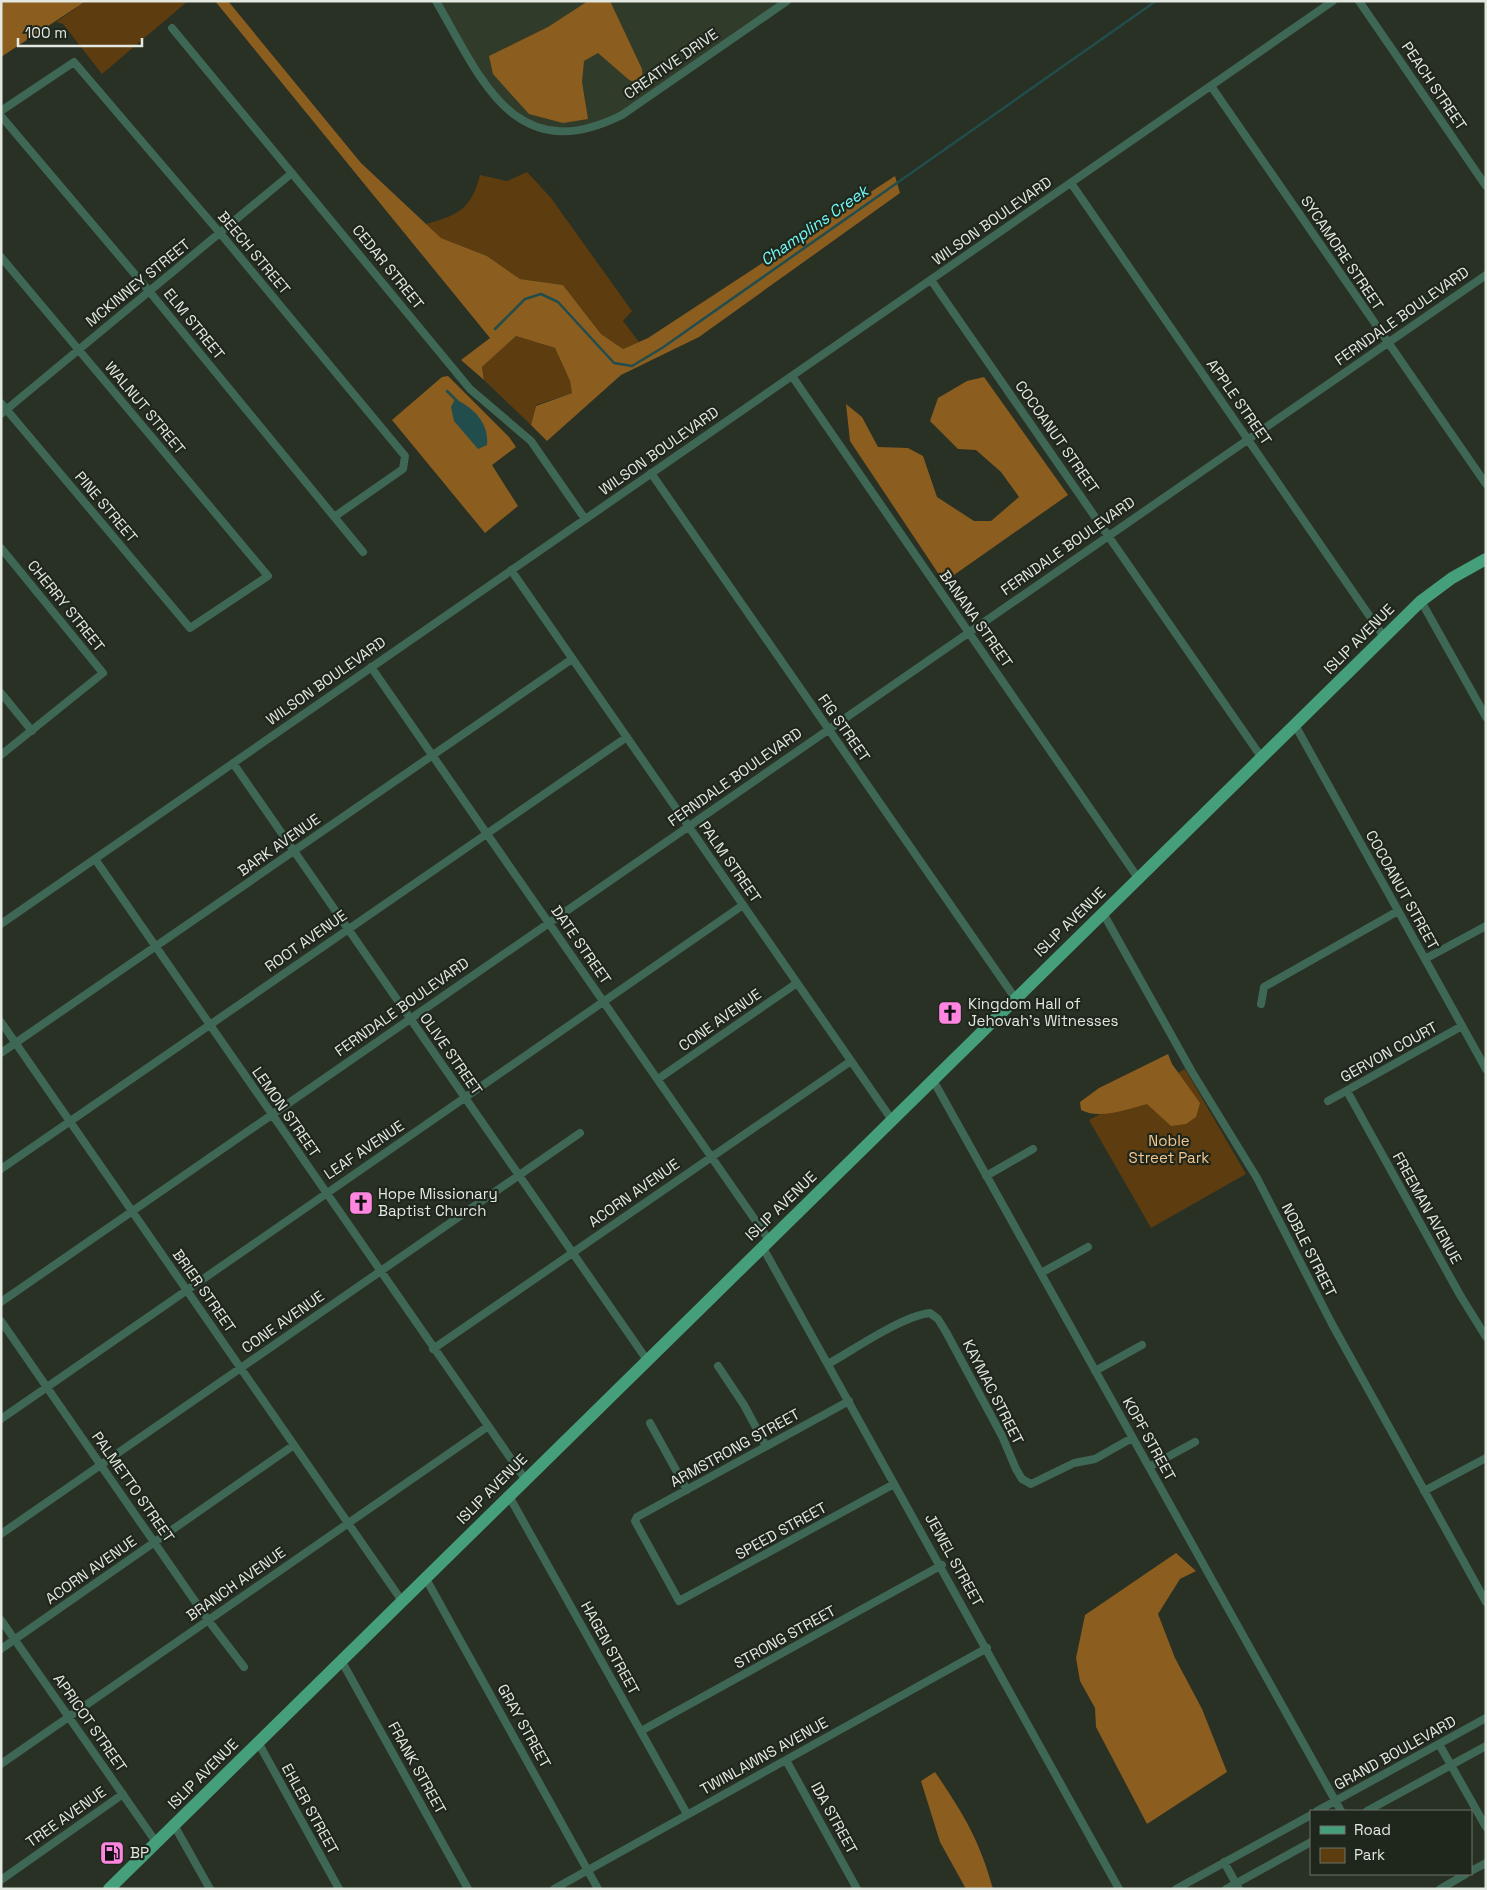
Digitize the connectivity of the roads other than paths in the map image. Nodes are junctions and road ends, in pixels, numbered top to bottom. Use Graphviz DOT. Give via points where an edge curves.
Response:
graph roads {
  1 [pos="436,1"];
  2 [pos="787,1"];
  3 [pos="1333,1"];
  4 [pos="1359,1"];
  5 [pos="172,28"];
  6 [pos="1211,86"];
  7 [pos="1,111"];
  8 [pos="1,116"];
  9 [pos="292,173"];
  10 [pos="1071,183"];
  11 [pos="1486,186"];
  12 [pos="220,233"];
  13 [pos="1,257"];
  14 [pos="1486,275"];
  15 [pos="931,280"];
  16 [pos="149,291"];
  17 [pos="1387,343"];
  18 [pos="78,350"];
  19 [pos="792,376"];
  20 [pos="3,409"];
  21 [pos="1248,439"];
  22 [pos="651,473"];
  23 [pos="1486,484"];
  24 [pos="334,517"];
  25 [pos="585,519"];
  26 [pos="1108,536"];
  27 [pos="1,548"];
  28 [pos="363,552"];
  29 [pos="1486,559"];
  30 [pos="511,570"];
  31 [pos="1420,602"];
  32 [pos="190,628"];
  33 [pos="968,632"];
  34 [pos="1384,637"];
  35 [pos="572,659"];
  36 [pos="371,667"];
  37 [pos="1,693"];
  38 [pos="1486,717"];
  39 [pos="1295,725"];
  40 [pos="828,729"];
  41 [pos="32,731"];
  42 [pos="627,737"];
  43 [pos="1,755"];
  44 [pos="433,755"];
  45 [pos="1262,758"];
  46 [pos="233,763"];
  47 [pos="688,826"];
  48 [pos="486,832"];
  49 [pos="293,852"];
  50 [pos="95,859"];
  51 [pos="1138,878"];
  52 [pos="743,905"];
  53 [pos="1398,911"];
  54 [pos="1104,913"];
  55 [pos="548,922"];
  56 [pos="1,924"];
  57 [pos="1486,926"];
  58 [pos="348,929"];
  59 [pos="155,948"];
  60 [pos="1425,959"];
  61 [pos="797,982"];
  62 [pos="1015,998"];
  63 [pos="604,1001"];
  64 [pos="1261,1004"];
  65 [pos="410,1019"];
  66 [pos="1,1022"];
  67 [pos="209,1024"];
  68 [pos="1462,1026"];
  69 [pos="16,1043"];
  70 [pos="1,1054"];
  71 [pos="851,1061"];
  72 [pos="1486,1069"];
  73 [pos="658,1079"];
  74 [pos="933,1080"];
  75 [pos="1347,1091"];
  76 [pos="464,1098"];
  77 [pos="1328,1101"];
  78 [pos="271,1114"];
  79 [pos="69,1120"];
  80 [pos="892,1120"];
  81 [pos="580,1133"];
  82 [pos="1033,1148"];
  83 [pos="711,1157"];
  84 [pos="1,1169"];
  85 [pos="518,1175"];
  86 [pos="986,1176"];
  87 [pos="325,1193"];
  88 [pos="132,1211"];
  89 [pos="766,1243"];
  90 [pos="1088,1247"];
  91 [pos="572,1253"];
  92 [pos="380,1271"];
  93 [pos="1041,1272"];
  94 [pos="187,1290"];
  95 [pos="1,1302"];
  96 [pos="1,1321"];
  97 [pos="1486,1337"];
  98 [pos="1142,1345"];
  99 [pos="433,1349"];
  100 [pos="647,1360"];
  101 [pos="828,1364"];
  102 [pos="718,1366"];
  103 [pos="240,1368"];
  104 [pos="1096,1371"];
  105 [pos="47,1388"];
  106 [pos="849,1401"];
  107 [pos="1,1419"];
  108 [pos="650,1423"];
  109 [pos="487,1427"];
  110 [pos="1132,1438"];
  111 [pos="1194,1442"];
  112 [pos="294,1445"];
  113 [pos="766,1446"];
  114 [pos="1486,1458"];
  115 [pos="100,1465"];
  116 [pos="1149,1467"];
  117 [pos="525,1479"];
  118 [pos="894,1484"];
  119 [pos="687,1490"];
  120 [pos="1424,1491"];
  121 [pos="509,1496"];
  122 [pos="635,1521"];
  123 [pos="348,1523"];
  124 [pos="1,1534"];
  125 [pos="154,1542"];
  126 [pos="942,1566"];
  127 [pos="425,1577"];
  128 [pos="402,1601"];
  129 [pos="1486,1602"];
  130 [pos="1,1620"];
  131 [pos="208,1620"];
  132 [pos="15,1639"];
  133 [pos="987,1648"];
  134 [pos="1,1649"];
  135 [pos="341,1660"];
  136 [pos="244,1668"];
  137 [pos="69,1717"];
  138 [pos="1486,1718"];
  139 [pos="641,1731"];
  140 [pos="258,1742"];
  141 [pos="1439,1744"];
  142 [pos="1486,1746"];
  143 [pos="786,1760"];
  144 [pos="1,1764"];
  145 [pos="1451,1765"];
  146 [pos="123,1794"];
  147 [pos="1335,1801"];
  148 [pos="1319,1810"];
  149 [pos="1340,1810"];
  150 [pos="1369,1810"];
  151 [pos="687,1814"];
  152 [pos="1310,1816"];
  153 [pos="174,1825"];
  154 [pos="1486,1827"];
  155 [pos="156,1842"];
  156 [pos="1310,1843"];
  157 [pos="1224,1862"];
  158 [pos="1486,1863"];
  159 [pos="587,1870"];
  160 [pos="1472,1870"];
  161 [pos="1464,1875"];
  162 [pos="1,1880"];
  163 [pos="1237,1886"];
  164 [pos="109,1889"];
  165 [pos="210,1889"];
  166 [pos="339,1889"];
  167 [pos="468,1889"];
  168 [pos="554,1889"];
  169 [pos="598,1889"];
  170 [pos="857,1889"];
  171 [pos="1119,1889"];
  172 [pos="1176,1889"];
  173 [pos="1226,1889"];
  174 [pos="1440,1889"];
  1 -- 2 [label="street, CREATIVE DRIVE" via="486,86 504,108 526,122 563,132 602,125 622,114"];
  3 -- 6 [label="street, WILSON BOULEVARD"];
  4 -- 11 [label="street, PEACH STREET"];
  5 -- 9 [label="street, CEDAR STREET"];
  6 -- 10 [label="street, WILSON BOULEVARD"];
  6 -- 17 [label="street, SYCAMORE STREET"];
  7 -- 12 [label="street, BEECH STREET" via="74,62"];
  8 -- 16 [label="street, ELM STREET"];
  9 -- 12 [label="street, MCKINNEY STREET"];
  9 -- 25 [label="street, CEDAR STREET" via="470,389 531,441"];
  10 -- 15 [label="street, WILSON BOULEVARD"];
  10 -- 21 [label="street, APPLE STREET"];
  12 -- 16 [label="street, MCKINNEY STREET"];
  12 -- 24 [label="street, BEECH STREET" via="405,456 403,469"];
  13 -- 18 [label="street, WALNUT STREET"];
  14 -- 17 [label="street, FERNDALE BOULEVARD"];
  15 -- 19 [label="street, WILSON BOULEVARD"];
  15 -- 26 [label="street, COCOANUT STREET"];
  16 -- 18 [label="street, MCKINNEY STREET"];
  16 -- 24 [label="street, ELM STREET"];
  17 -- 21 [label="street, FERNDALE BOULEVARD"];
  17 -- 23 [label="street, SYCAMORE STREET"];
  18 -- 20 [label="street, MCKINNEY STREET"];
  18 -- 32 [label="street, WALNUT STREET" via="268,576"];
  19 -- 22 [label="street, WILSON BOULEVARD"];
  19 -- 33 [label="street, BANANA STREET"];
  20 -- 32 [label="street, PINE STREET"];
  21 -- 26 [label="street, FERNDALE BOULEVARD"];
  21 -- 34 [label="street, APPLE STREET"];
  22 -- 25 [label="street, WILSON BOULEVARD"];
  22 -- 40 [label="street, FIG STREET"];
  24 -- 28 [label="street, ELM STREET"];
  25 -- 30 [label="street, WILSON BOULEVARD"];
  26 -- 33 [label="street, FERNDALE BOULEVARD"];
  26 -- 45 [label="street, COCOANUT STREET"];
  27 -- 41 [label="street, CHERRY STREET" via="103,673"];
  29 -- 31 [label="main road, ISLIP AVENUE" via="1452,578"];
  30 -- 35 [label="street, PALM STREET"];
  30 -- 36 [label="street, WILSON BOULEVARD"];
  31 -- 34 [label="main road, ISLIP AVENUE"];
  31 -- 38 [label="street"];
  33 -- 40 [label="street, FERNDALE BOULEVARD"];
  33 -- 51 [label="street, BANANA STREET"];
  34 -- 39 [label="main road, ISLIP AVENUE"];
  35 -- 42 [label="street, PALM STREET"];
  35 -- 44 [label="street, BARK AVENUE"];
  36 -- 44 [label="street, DATE STREET"];
  36 -- 46 [label="street, WILSON BOULEVARD"];
  37 -- 41 [label="street"];
  39 -- 45 [label="main road, ISLIP AVENUE"];
  39 -- 53 [label="street, COCOANUT STREET"];
  40 -- 47 [label="street, FERNDALE BOULEVARD"];
  40 -- 62 [label="street, FIG STREET"];
  41 -- 43 [label="street, CHERRY STREET"];
  42 -- 47 [label="street, PALM STREET"];
  42 -- 48 [label="street, ROOT AVENUE"];
  44 -- 48 [label="street, DATE STREET"];
  44 -- 49 [label="street, BARK AVENUE"];
  45 -- 51 [label="main road, ISLIP AVENUE"];
  46 -- 49 [label="street, OLIVE STREET"];
  46 -- 50 [label="street, WILSON BOULEVARD"];
  47 -- 52 [label="street, PALM STREET"];
  47 -- 55 [label="street, FERNDALE BOULEVARD"];
  48 -- 55 [label="street, DATE STREET"];
  48 -- 58 [label="street, ROOT AVENUE"];
  49 -- 58 [label="street, OLIVE STREET"];
  49 -- 59 [label="street, BARK AVENUE"];
  50 -- 56 [label="street, WILSON BOULEVARD"];
  50 -- 59 [label="street, LEMON STREET"];
  51 -- 54 [label="main road, ISLIP AVENUE"];
  52 -- 61 [label="street, PALM STREET"];
  52 -- 63 [label="street, LEAF AVENUE"];
  53 -- 60 [label="street, COCOANUT STREET"];
  53 -- 64 [label="street" via="1264,987"];
  54 -- 62 [label="main road, ISLIP AVENUE"];
  54 -- 120 [label="street, NOBLE STREET" via="1192,1072 1257,1178 1332,1324"];
  55 -- 63 [label="street, DATE STREET"];
  55 -- 65 [label="street, FERNDALE BOULEVARD"];
  57 -- 60 [label="street"];
  58 -- 65 [label="street, OLIVE STREET"];
  58 -- 67 [label="street, ROOT AVENUE"];
  59 -- 67 [label="street, LEMON STREET"];
  59 -- 69 [label="street, BARK AVENUE"];
  60 -- 68 [label="street, COCOANUT STREET"];
  61 -- 71 [label="street, PALM STREET"];
  61 -- 73 [label="street, CONE AVENUE"];
  62 -- 74 [label="main road, ISLIP AVENUE"];
  63 -- 73 [label="street, DATE STREET"];
  63 -- 76 [label="street, LEAF AVENUE"];
  65 -- 76 [label="street, OLIVE STREET"];
  65 -- 78 [label="street, FERNDALE BOULEVARD"];
  66 -- 69 [label="street, BRIER STREET"];
  67 -- 78 [label="street, LEMON STREET"];
  67 -- 79 [label="street, ROOT AVENUE"];
  68 -- 72 [label="street, COCOANUT STREET"];
  68 -- 75 [label="street, GERVON COURT"];
  69 -- 70 [label="street, BARK AVENUE"];
  69 -- 79 [label="street, BRIER STREET"];
  71 -- 80 [label="street, PALM STREET"];
  71 -- 83 [label="street, ACORN AVENUE"];
  73 -- 83 [label="street, DATE STREET"];
  74 -- 80 [label="main road, ISLIP AVENUE"];
  74 -- 86 [label="street, KOPF STREET"];
  75 -- 77 [label="street, GERVON COURT"];
  75 -- 97 [label="street, FREEMAN AVENUE"];
  76 -- 85 [label="street, OLIVE STREET"];
  76 -- 87 [label="street, LEAF AVENUE"];
  78 -- 87 [label="street, LEMON STREET"];
  78 -- 88 [label="street, FERNDALE BOULEVARD"];
  79 -- 84 [label="street, ROOT AVENUE"];
  79 -- 88 [label="street, BRIER STREET"];
  80 -- 89 [label="main road, ISLIP AVENUE"];
  81 -- 85 [label="street, CONE AVENUE"];
  82 -- 86 [label="street"];
  83 -- 89 [label="street, DATE STREET"];
  83 -- 91 [label="street, ACORN AVENUE"];
  85 -- 91 [label="street, OLIVE STREET"];
  85 -- 92 [label="street, CONE AVENUE"];
  86 -- 93 [label="street, KOPF STREET"];
  87 -- 92 [label="street, LEMON STREET"];
  87 -- 94 [label="street, LEAF AVENUE"];
  88 -- 94 [label="street, BRIER STREET"];
  88 -- 95 [label="street, FERNDALE BOULEVARD"];
  89 -- 100 [label="main road, ISLIP AVENUE"];
  89 -- 101 [label="street, JEWEL STREET"];
  90 -- 93 [label="street"];
  91 -- 99 [label="street, ACORN AVENUE"];
  91 -- 100 [label="street, OLIVE STREET"];
  92 -- 99 [label="street, LEMON STREET"];
  92 -- 103 [label="street, CONE AVENUE"];
  93 -- 104 [label="street, KOPF STREET"];
  94 -- 103 [label="street, BRIER STREET"];
  94 -- 105 [label="street, LEAF AVENUE"];
  96 -- 105 [label="street, PALMETTO STREET"];
  98 -- 104 [label="street"];
  99 -- 109 [label="street, LEMON STREET"];
  100 -- 117 [label="main road, ISLIP AVENUE"];
  101 -- 106 [label="street, JEWEL STREET"];
  101 -- 110 [label="street, KAYMAC STREET" via="920,1314 930,1313 946,1332 1022,1479 1031,1484 1074,1463 1095,1459"];
  102 -- 113 [label="street"];
  103 -- 112 [label="street, BRIER STREET"];
  103 -- 115 [label="street, CONE AVENUE"];
  104 -- 110 [label="street, KOPF STREET"];
  105 -- 107 [label="street, LEAF AVENUE"];
  105 -- 115 [label="street, PALMETTO STREET"];
  106 -- 113 [label="street, ARMSTRONG STREET"];
  106 -- 118 [label="street, JEWEL STREET"];
  108 -- 119 [label="street"];
  109 -- 117 [label="street, LEMON STREET"];
  109 -- 123 [label="street, BRANCH AVENUE"];
  110 -- 116 [label="street, KOPF STREET"];
  111 -- 116 [label="street"];
  112 -- 123 [label="street, BRIER STREET"];
  112 -- 125 [label="street, ACORN AVENUE"];
  113 -- 119 [label="street, ARMSTRONG STREET"];
  114 -- 120 [label="street"];
  115 -- 124 [label="street, CONE AVENUE"];
  115 -- 125 [label="street, PALMETTO STREET"];
  116 -- 147 [label="street, KOPF STREET"];
  117 -- 121 [label="main road, ISLIP AVENUE"];
  118 -- 122 [label="street, SPEED STREET" via="679,1602"];
  118 -- 126 [label="street, JEWEL STREET"];
  119 -- 122 [label="street, ARMSTRONG STREET"];
  120 -- 129 [label="street, NOBLE STREET"];
  121 -- 127 [label="main road, ISLIP AVENUE"];
  121 -- 139 [label="street, HAGEN STREET"];
  123 -- 128 [label="street, BRIER STREET"];
  123 -- 131 [label="street, BRANCH AVENUE"];
  125 -- 131 [label="street, PALMETTO STREET"];
  125 -- 132 [label="street, ACORN AVENUE"];
  126 -- 133 [label="street, JEWEL STREET"];
  126 -- 139 [label="street, STRONG STREET"];
  127 -- 128 [label="main road, ISLIP AVENUE"];
  127 -- 159 [label="street, GRAY STREET"];
  128 -- 135 [label="main road, ISLIP AVENUE"];
  130 -- 132 [label="street, APRICOT STREET"];
  131 -- 136 [label="street, PALMETTO STREET"];
  131 -- 137 [label="street, BRANCH AVENUE"];
  132 -- 134 [label="street, ACORN AVENUE"];
  132 -- 137 [label="street, APRICOT STREET"];
  133 -- 143 [label="street, TWINLAWNS AVENUE"];
  133 -- 171 [label="street, JEWEL STREET"];
  135 -- 140 [label="main road, ISLIP AVENUE"];
  135 -- 167 [label="street, FRANK STREET"];
  137 -- 144 [label="street, BRANCH AVENUE"];
  137 -- 146 [label="street, APRICOT STREET"];
  138 -- 141 [label="street, GRAND BOULEVARD"];
  139 -- 151 [label="street, HAGEN STREET"];
  140 -- 153 [label="main road, ISLIP AVENUE"];
  140 -- 166 [label="street, EHLER STREET"];
  141 -- 145 [label="street"];
  141 -- 147 [label="street, GRAND BOULEVARD"];
  142 -- 145 [label="street"];
  143 -- 151 [label="street, TWINLAWNS AVENUE"];
  143 -- 170 [label="street, IDA STREET"];
  145 -- 150 [label="street"];
  145 -- 154 [label="street"];
  146 -- 155 [label="street, APRICOT STREET"];
  146 -- 162 [label="street, TREE AVENUE"];
  147 -- 148 [label="street, GRAND BOULEVARD"];
  147 -- 149 [label="street, KOPF STREET"];
  151 -- 159 [label="street, TWINLAWNS AVENUE"];
  152 -- 157 [label="street"];
  153 -- 155 [label="main road, ISLIP AVENUE"];
  153 -- 165 [label="street"];
  155 -- 164 [label="main road, ISLIP AVENUE"];
  156 -- 163 [label="street"];
  157 -- 163 [label="street"];
  157 -- 172 [label="street"];
  158 -- 160 [label="street"];
  159 -- 168 [label="street, TWINLAWNS AVENUE"];
  159 -- 169 [label="street, GRAY STREET"];
  161 -- 174 [label="street"];
  163 -- 173 [label="street"];
}
